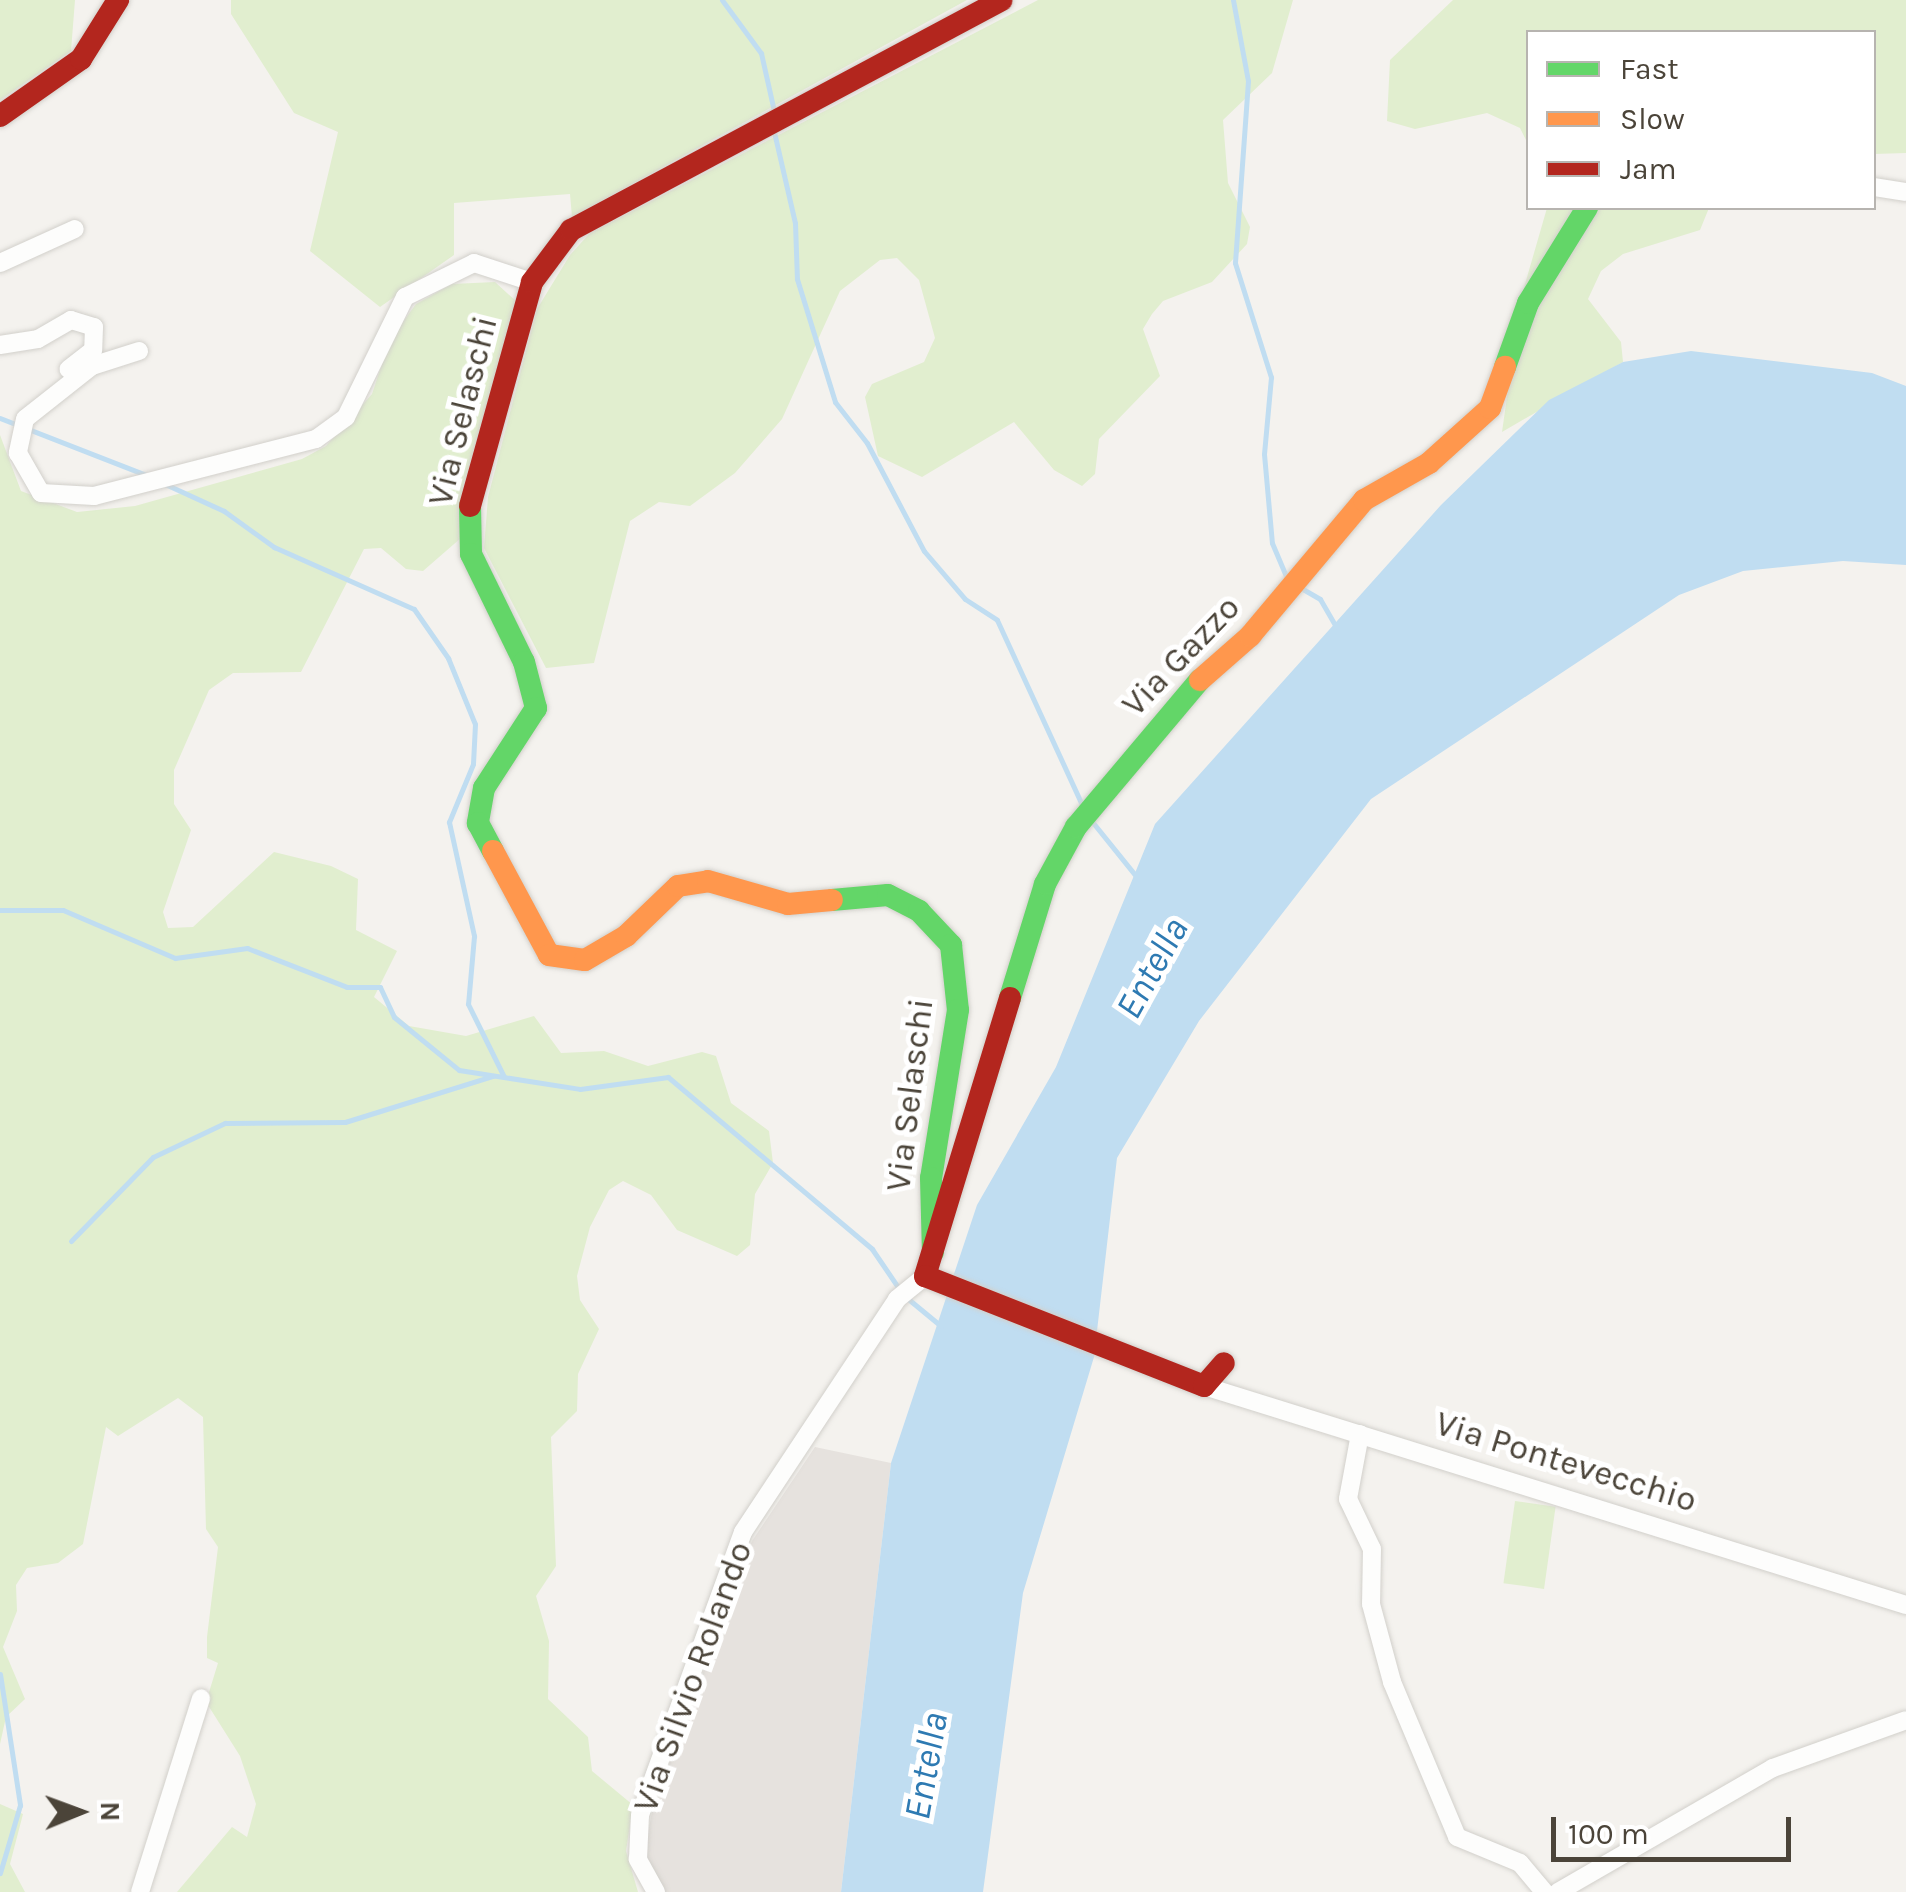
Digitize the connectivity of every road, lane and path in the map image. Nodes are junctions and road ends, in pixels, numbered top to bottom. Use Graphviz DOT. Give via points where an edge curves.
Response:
graph roads {
  1 [pos="118,0"];
  2 [pos="1000,0"];
  3 [pos="0,116"];
  4 [pos="1876,187"];
  5 [pos="1906,192"];
  6 [pos="1587,210"];
  7 [pos="75,229"];
  8 [pos="0,263"];
  9 [pos="532,282"];
  10 [pos="0,345"];
  11 [pos="139,352"];
  12 [pos="44,397"];
  13 [pos="933,1252"];
  14 [pos="929,1278"];
  15 [pos="1224,1363"];
  16 [pos="1201,1385"];
  17 [pos="1360,1434"];
  18 [pos="1906,1605"];
  19 [pos="201,1698"];
  20 [pos="1906,1720"];
  21 [pos="140,1892"];
  22 [pos="656,1892"];
  23 [pos="1544,1892"];
  24 [pos="1558,1892"];
  1 -- 3 [label="street" via="81,59"];
  2 -- 9 [label="street, Via Selaschi" via="572,230"];
  4 -- 5 [label="street"];
  6 -- 13 [label="street, Via Gazzo" via="1528,304 1490,408 1429,464 1364,500 1250,636 1192,686 1076,827 1045,884"];
  7 -- 8 [label="street"];
  9 -- 12 [label="street" via="474,264 444,273 405,296 346,417 316,440 107,493 60,496 28,481 18,453 25,419"];
  9 -- 13 [label="street, Via Selaschi" via="468,510 471,554 524,662 536,708 484,788 481,834 535,941 560,960 585,960 626,936 678,886 708,881 788,904 888,896 919,912 958,964 932,1178"];
  10 -- 12 [label="street" via="38,339 70,320 94,328 93,350 46,384"];
  11 -- 12 [label="street" via="92,366"];
  13 -- 14 [label="street, Via Gazzo"];
  14 -- 16 [label="street, Via Pontevecchio"];
  14 -- 22 [label="street, Via Silvio Rolando" via="897,1300 743,1532 640,1815 638,1859"];
  15 -- 16 [label="street"];
  16 -- 17 [label="street, Via Pontevecchio"];
  17 -- 18 [label="street, Via Pontevecchio"];
  17 -- 23 [label="street" via="1348,1498 1372,1550 1371,1604 1392,1682 1457,1837 1520,1863"];
  19 -- 21 [label="street"];
  20 -- 24 [label="street" via="1774,1768"];
}
